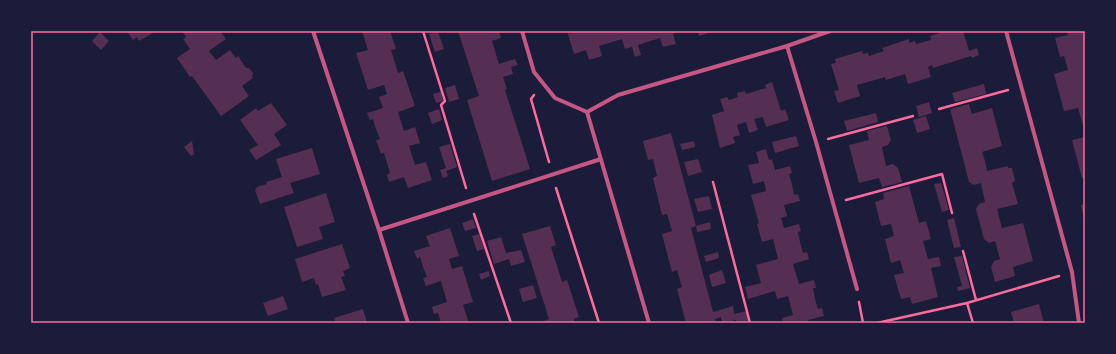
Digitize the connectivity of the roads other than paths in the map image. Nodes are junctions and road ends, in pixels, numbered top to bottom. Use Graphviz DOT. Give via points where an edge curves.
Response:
graph roads {
  1 [pos="312,31"];
  2 [pos="522,31"];
  3 [pos="830,31"];
  4 [pos="1006,31"];
  5 [pos="787,46"];
  6 [pos="587,112"];
  7 [pos="601,159"];
  8 [pos="379,230"];
  9 [pos="857,289"];
  10 [pos="408,323"];
  11 [pos="649,323"];
  12 [pos="1079,323"];
  1 -- 8 [label="street"];
  2 -- 6 [label="street" via="534,72 542,82 555,98"];
  3 -- 5 [label="street"];
  4 -- 12 [label="street" via="1072,272"];
  5 -- 6 [label="street" via="618,95"];
  5 -- 9 [label="street"];
  6 -- 7 [label="street"];
  7 -- 8 [label="street"];
  7 -- 11 [label="street"];
  8 -- 10 [label="street"];
}
